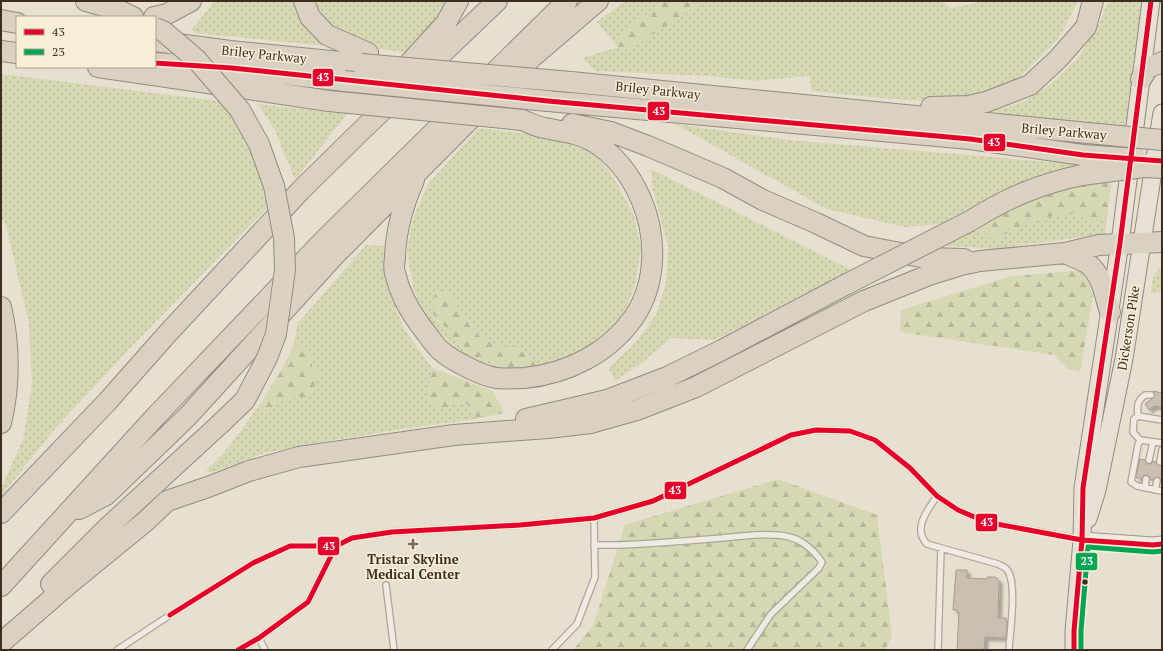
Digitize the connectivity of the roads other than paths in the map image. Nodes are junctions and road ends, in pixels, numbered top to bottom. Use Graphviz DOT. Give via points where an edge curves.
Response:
graph roads {
  1 [pos="86,1"];
  2 [pos="191,1"];
  3 [pos="304,1"];
  4 [pos="458,1"];
  5 [pos="474,1"];
  6 [pos="497,1"];
  7 [pos="567,1"];
  8 [pos="598,1"];
  9 [pos="1093,1"];
  10 [pos="1151,1"];
  11 [pos="131,16"];
  12 [pos="156,17"];
  13 [pos="1,20"];
  14 [pos="16,23"];
  15 [pos="156,28"];
  16 [pos="156,41"];
  17 [pos="423,49"];
  18 [pos="1,51"];
  19 [pos="16,53"];
  20 [pos="365,58"];
  21 [pos="1162,62"];
  22 [pos="156,63"];
  23 [pos="105,68"];
  24 [pos="1141,79"];
  25 [pos="842,109"];
  26 [pos="1162,112"];
  27 [pos="522,120"];
  28 [pos="1162,140"];
  29 [pos="437,152"];
  30 [pos="1162,160"];
  31 [pos="1162,168"];
  32 [pos="301,190"];
  33 [pos="1142,242"];
  34 [pos="1162,242"];
  35 [pos="1120,243"];
  36 [pos="1065,254"];
  37 [pos="980,261"];
  38 [pos="1,307"];
  39 [pos="1110,312"];
  40 [pos="1150,395"];
  41 [pos="1138,416"];
  42 [pos="1162,420"];
  43 [pos="1,423"];
  44 [pos="454,435"];
  45 [pos="1140,440"];
  46 [pos="1152,442"];
  47 [pos="1162,443"];
  48 [pos="1162,450"];
  49 [pos="1149,460"];
  50 [pos="1160,462"];
  51 [pos="1146,479"];
  52 [pos="1157,481"];
  53 [pos="1145,488"];
  54 [pos="1155,490"];
  55 [pos="1162,491"];
  56 [pos="936,496"];
  57 [pos="1,513"];
  58 [pos="65,516"];
  59 [pos="594,518"];
  60 [pos="1082,540"];
  61 [pos="1162,544"];
  62 [pos="594,545"];
  63 [pos="336,546"];
  64 [pos="941,548"];
  65 [pos="386,585"];
  66 [pos="1,586"];
  67 [pos="1,636"];
  68 [pos="259,638"];
  69 [pos="1,643"];
  70 [pos="117,650"];
  71 [pos="238,650"];
  72 [pos="265,650"];
  73 [pos="394,650"];
  74 [pos="552,650"];
  75 [pos="747,650"];
  76 [pos="938,650"];
  77 [pos="1009,650"];
  78 [pos="1074,650"];
  1 -- 11 [label="highway"];
  2 -- 12 [label="highway" via="167,14"];
  3 -- 20 [label="highway" via="310,17 327,35"];
  4 -- 17 [label="highway" via="446,23"];
  5 -- 17 [label="highway"];
  6 -- 32 [label="highway"];
  7 -- 58 [label="highway" via="324,240 155,417"];
  8 -- 29 [label="highway" via="529,60"];
  9 -- 25 [label="highway" via="1086,27 1058,59 1030,85 968,106"];
  10 -- 24 [label="main road, Dickerson Pike"];
  13 -- 14 [label="highway"];
  15 -- 67 [label="highway, bridge" via="163,31 196,59 240,110 259,144 274,186 284,238 285,270 276,334 267,358 245,400 108,526"];
  16 -- 20 [label="highway, Briley Parkway" via="230,51"];
  17 -- 32 [label="highway" via="348,130"];
  18 -- 19 [label="highway"];
  20 -- 25 [label="highway, Briley Parkway, bridge" via="453,71"];
  21 -- 24 [label="highway" via="1148,68"];
  22 -- 30 [label="highway, Briley Parkway, bridge" via="232,68 548,101 970,139 1083,155"];
  23 -- 27 [label="highway, bridge" via="329,101"];
  24 -- 35 [label="main road, Dickerson Pike"];
  25 -- 28 [label="highway, Briley Parkway, bridge"];
  26 -- 33 [label="main road, Dickerson Pike"];
  27 -- 29 [label="highway" via="543,128 572,132 608,153 623,168 648,214 652,257 649,282 634,316 623,330 596,353 564,370 518,378 496,378 475,371 441,351 415,317 402,294 394,272 395,246 405,200 414,180"];
  27 -- 37 [label="highway" via="558,122 611,132 723,178 763,200 864,246 926,258"];
  29 -- 58 [label="highway" via="334,256 187,417 106,495"];
  31 -- 44 [label="highway, bridge" via="1144,167 1082,175 1028,190 674,374 607,400"];
  32 -- 57 [label="highway" via="107,402"];
  33 -- 34 [label="highway"];
  33 -- 35 [label="highway"];
  33 -- 60 [label="main road, Dickerson Pike" via="1124,359 1097,490"];
  35 -- 36 [label="highway" via="1098,245"];
  35 -- 39 [label="main road, Dickerson Pike"];
  36 -- 37 [label="highway"];
  36 -- 39 [label="highway" via="1089,264 1096,272"];
  37 -- 44 [label="highway" via="929,275 864,301 696,387 637,410 591,423"];
  38 -- 43 [label="highway" via="8,374"];
  39 -- 60 [label="main road, Dickerson Pike" via="1083,488"];
  40 -- 41 [label="lane" via="1139,399"];
  41 -- 42 [label="lane"];
  41 -- 45 [label="lane" via="1134,419 1133,432"];
  44 -- 69 [label="highway" via="299,457 249,471 167,501"];
  45 -- 46 [label="lane"];
  45 -- 53 [label="lane" via="1131,482"];
  46 -- 47 [label="lane"];
  46 -- 49 [label="lane"];
  48 -- 50 [label="lane"];
  51 -- 53 [label="lane"];
  52 -- 54 [label="lane"];
  53 -- 54 [label="lane"];
  54 -- 55 [label="lane"];
  56 -- 59 [label="lane" via="910,468 875,440 850,431 816,430 791,435 653,501"];
  56 -- 60 [label="lane" via="958,510 986,522"];
  56 -- 64 [label="lane" via="924,516 921,530 927,544"];
  58 -- 66 [label="highway"];
  59 -- 62 [label="lane"];
  59 -- 63 [label="lane" via="392,532 352,538"];
  60 -- 61 [label="street"];
  60 -- 78 [label="main road, Dickerson Pike"];
  62 -- 74 [label="lane" via="595,577 577,624"];
  62 -- 75 [label="lane" via="615,546 744,536 789,536 802,543 822,562 819,568 771,614"];
  63 -- 68 [label="lane" via="308,602"];
  63 -- 70 [label="lane" via="290,546 253,563"];
  64 -- 76 [label="lane"];
  64 -- 77 [label="lane" via="998,564 1008,571 1012,587"];
  65 -- 73 [label="lane"];
  68 -- 71 [label="lane"];
  68 -- 72 [label="lane"];
}
